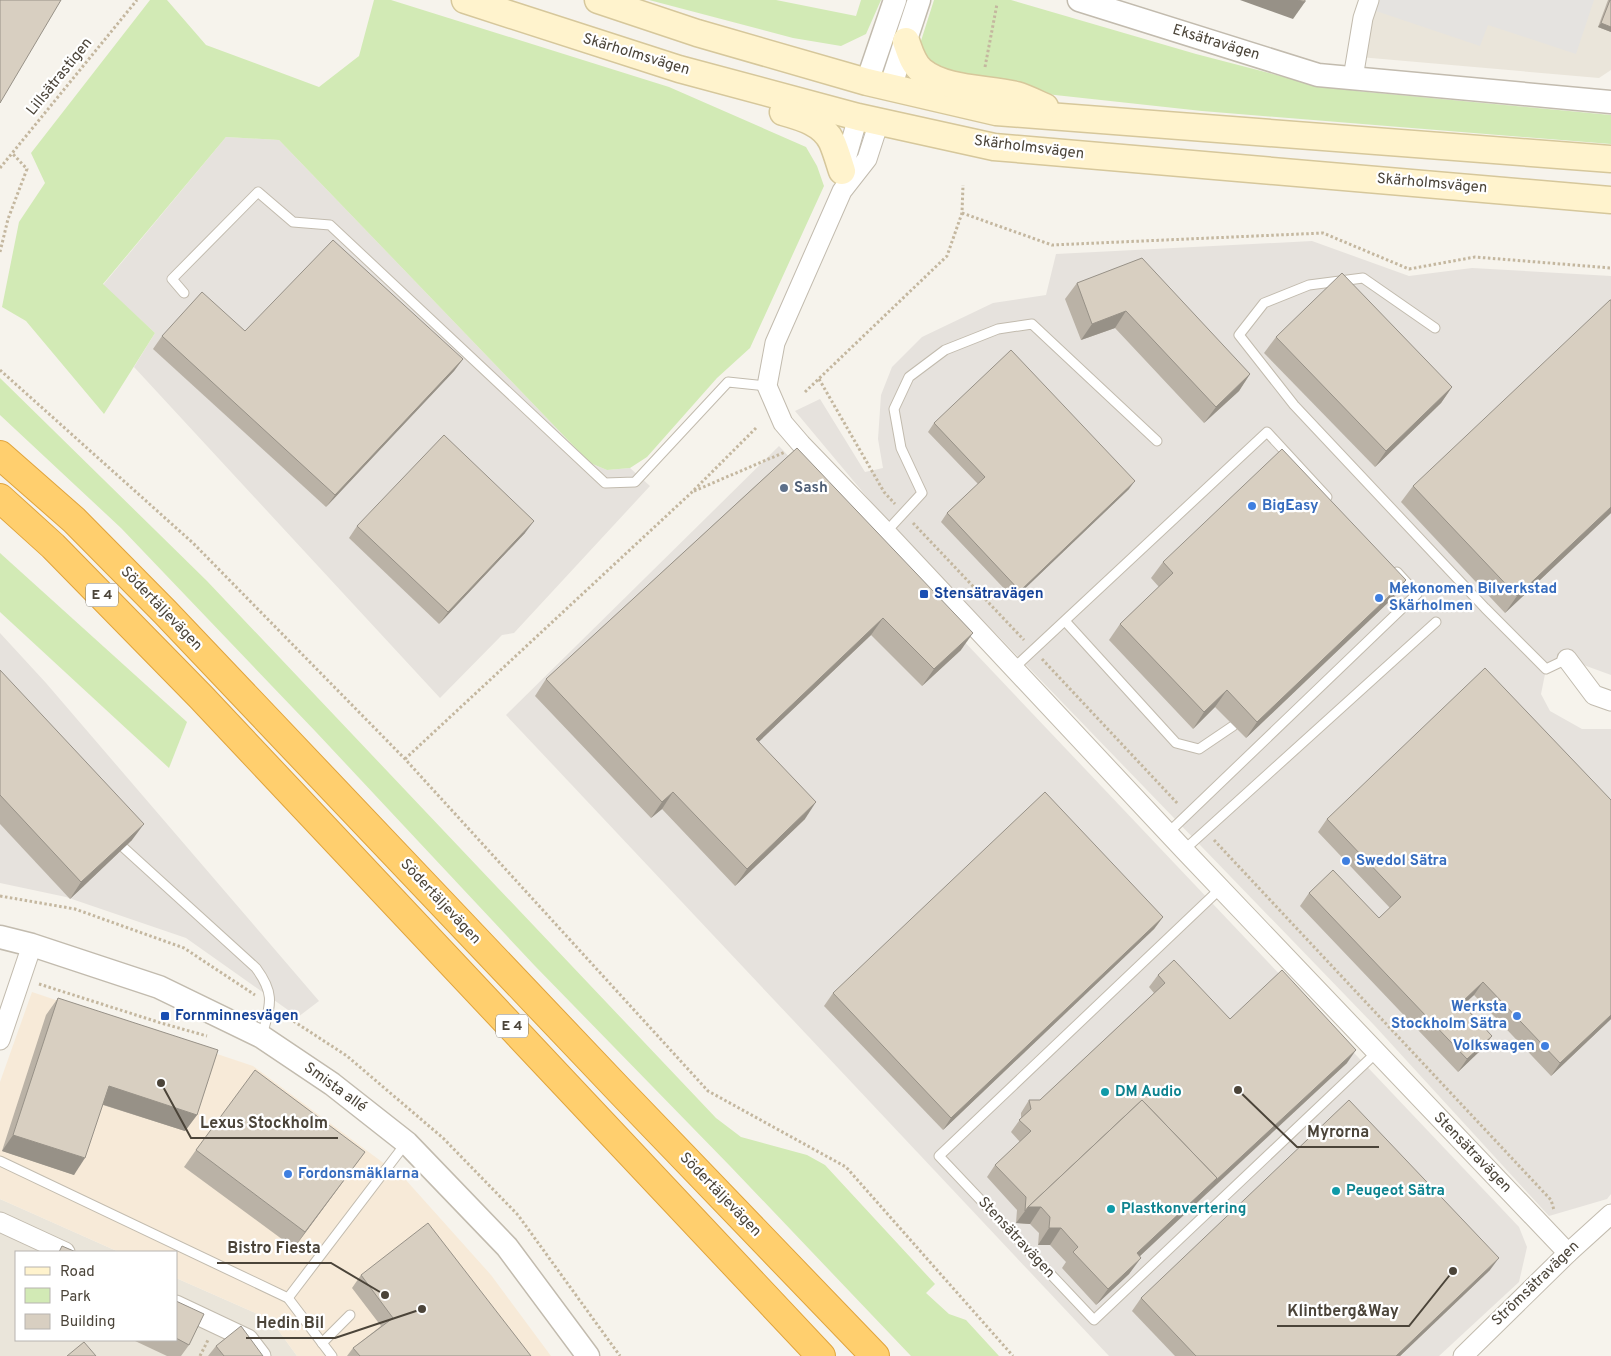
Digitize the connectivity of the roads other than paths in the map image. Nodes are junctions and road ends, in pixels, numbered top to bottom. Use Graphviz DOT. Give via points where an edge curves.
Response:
graph roads {
  1 [pos="465,0"];
  2 [pos="598,0"];
  3 [pos="895,0"];
  4 [pos="919,0"];
  5 [pos="1079,0"];
  6 [pos="1369,0"];
  7 [pos="906,41"];
  8 [pos="1353,78"];
  9 [pos="720,80"];
  10 [pos="879,85"];
  11 [pos="1611,102"];
  12 [pos="1069,117"];
  13 [pos="868,119"];
  14 [pos="1611,159"];
  15 [pos="842,181"];
  16 [pos="1611,200"];
  17 [pos="184,292"];
  18 [pos="1435,328"];
  19 [pos="767,386"];
  20 [pos="1157,441"];
  21 [pos="0,455"];
  22 [pos="0,498"];
  23 [pos="1332,502"];
  24 [pos="886,532"];
  25 [pos="1391,566"];
  26 [pos="1065,621"];
  27 [pos="1436,622"];
  28 [pos="1567,659"];
  29 [pos="1014,668"];
  30 [pos="1611,701"];
  31 [pos="1233,726"];
  32 [pos="1168,833"];
  33 [pos="124,848"];
  34 [pos="1184,850"];
  35 [pos="1221,888"];
  36 [pos="0,937"];
  37 [pos="32,945"];
  38 [pos="262,1037"];
  39 [pos="0,1040"];
  40 [pos="1377,1052"];
  41 [pos="407,1143"];
  42 [pos="0,1161"];
  43 [pos="1611,1214"];
  44 [pos="0,1222"];
  45 [pos="62,1251"];
  46 [pos="1568,1253"];
  47 [pos="288,1298"];
  48 [pos="178,1306"];
  49 [pos="350,1315"];
  50 [pos="322,1343"];
  51 [pos="261,1356"];
  52 [pos="332,1356"];
  53 [pos="588,1356"];
  54 [pos="822,1356"];
  55 [pos="874,1356"];
  56 [pos="1463,1356"];
  1 -- 9 [label="main road, Skärholmsvägen"];
  2 -- 10 [label="main road"];
  3 -- 10 [label="street"];
  4 -- 7 [label="street"];
  5 -- 8 [label="street, Eksätravägen" via="1318,75"];
  6 -- 8 [label="street"];
  7 -- 10 [label="street"];
  7 -- 12 [label="main road" via="914,62 934,78 1017,96"];
  8 -- 11 [label="street, Eksätravägen"];
  9 -- 13 [label="main road, Skärholmsvägen"];
  9 -- 15 [label="main road" via="764,106 818,126 832,141"];
  10 -- 12 [label="main road" via="996,112"];
  10 -- 13 [label="main road"];
  12 -- 14 [label="main road"];
  13 -- 15 [label="street" via="867,158"];
  13 -- 16 [label="main road, Skärholmsvägen" via="994,147"];
  15 -- 19 [label="street" via="775,343"];
  17 -- 19 [label="lane" via="172,279 258,192 293,222 330,225 605,483 635,482 728,382"];
  18 -- 28 [label="lane" via="1363,278 1309,285 1264,303 1239,335 1294,405 1546,669"];
  19 -- 24 [label="street, Stensätravägen" via="783,423 800,444"];
  20 -- 24 [label="lane" via="1032,324 998,329 945,350 908,377 894,409 901,448 922,493"];
  21 -- 55 [label="highway, Södertäljevägen / E 4" via="74,520 164,612"];
  22 -- 54 [label="highway, E 4" via="53,546 201,696"];
  23 -- 26 [label="lane" via="1267,432"];
  24 -- 29 [label="street, Stensätravägen"];
  25 -- 32 [label="lane" via="1417,594"];
  26 -- 29 [label="lane"];
  26 -- 31 [label="lane" via="1176,743 1199,749"];
  27 -- 34 [label="lane"];
  28 -- 30 [label="street" via="1594,695"];
  29 -- 32 [label="street, Stensätravägen"];
  32 -- 34 [label="street, Stensätravägen"];
  33 -- 38 [label="lane" via="256,968 266,981 270,1006"];
  34 -- 35 [label="street, Stensätravägen"];
  35 -- 40 [label="street, Stensätravägen"];
  35 -- 40 [label="lane, Stensätravägen" via="939,1156 1094,1320"];
  36 -- 37 [label="street, Smista allé"];
  37 -- 38 [label="street, Smista allé" via="159,987"];
  37 -- 39 [label="street"];
  38 -- 41 [label="street, Smista allé" via="332,1084"];
  40 -- 46 [label="street, Stensätravägen"];
  41 -- 47 [label="lane"];
  41 -- 53 [label="street, Smista allé" via="508,1247"];
  42 -- 47 [label="lane"];
  43 -- 46 [label="street, Strömsätravägen"];
  44 -- 45 [label="street"];
  46 -- 56 [label="street, Strömsätravägen"];
  47 -- 50 [label="lane"];
  48 -- 51 [label="street" via="248,1339"];
  49 -- 50 [label="lane"];
  50 -- 52 [label="lane"];
}
